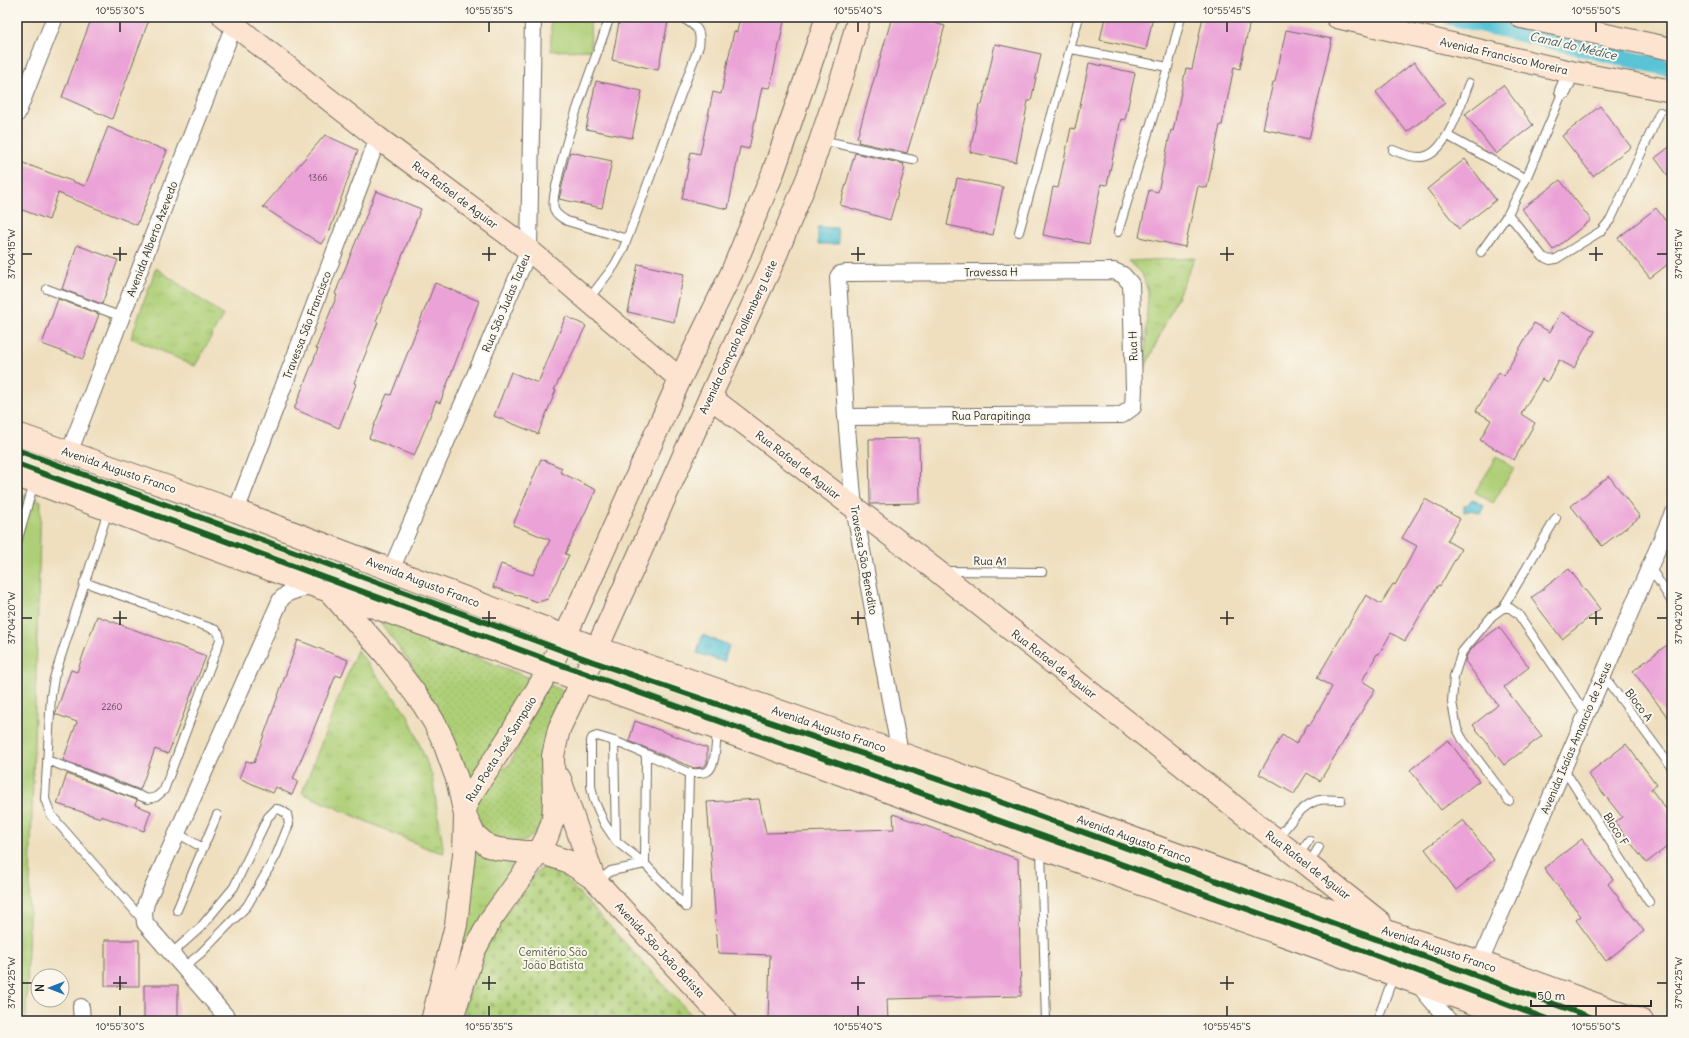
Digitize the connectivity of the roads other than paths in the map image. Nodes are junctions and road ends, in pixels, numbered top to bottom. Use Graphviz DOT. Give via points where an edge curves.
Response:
graph roads {
  1 [pos="55,17"];
  2 [pos="533,17"];
  3 [pos="610,17"];
  4 [pos="681,17"];
  5 [pos="828,17"];
  6 [pos="859,17"];
  7 [pos="1080,17"];
  8 [pos="1181,17"];
  9 [pos="1337,17"];
  10 [pos="1521,17"];
  11 [pos="230,20"];
  12 [pos="1543,20"];
  13 [pos="1071,49"];
  14 [pos="1672,49"];
  15 [pos="1168,67"];
  16 [pos="844,71"];
  17 [pos="1567,82"];
  18 [pos="1469,83"];
  19 [pos="1672,91"];
  20 [pos="1660,112"];
  21 [pos="17,114"];
  22 [pos="1448,136"];
  23 [pos="378,138"];
  24 [pos="821,140"];
  25 [pos="1393,150"];
  26 [pos="912,160"];
  27 [pos="1526,179"];
  28 [pos="1508,214"];
  29 [pos="1019,232"];
  30 [pos="1118,232"];
  31 [pos="627,239"];
  32 [pos="529,250"];
  33 [pos="1481,252"];
  34 [pos="845,273"];
  35 [pos="1131,284"];
  36 [pos="47,289"];
  37 [pos="588,300"];
  38 [pos="122,317"];
  39 [pos="680,380"];
  40 [pos="710,397"];
  41 [pos="1132,407"];
  42 [pos="846,417"];
  43 [pos="17,434"];
  44 [pos="70,453"];
  45 [pos="26,479"];
  46 [pos="854,508"];
  47 [pos="109,509"];
  48 [pos="236,511"];
  49 [pos="1672,515"];
  50 [pos="1556,518"];
  51 [pos="17,542"];
  52 [pos="1650,567"];
  53 [pos="391,570"];
  54 [pos="937,571"];
  55 [pos="1042,572"];
  56 [pos="84,582"];
  57 [pos="320,587"];
  58 [pos="1672,602"];
  59 [pos="1503,608"];
  60 [pos="565,636"];
  61 [pos="597,648"];
  62 [pos="549,669"];
  63 [pos="1603,675"];
  64 [pos="582,681"];
  65 [pos="1586,714"];
  66 [pos="718,730"];
  67 [pos="614,741"];
  68 [pos="900,753"];
  69 [pos="646,754"];
  70 [pos="553,756"];
  71 [pos="47,760"];
  72 [pos="1563,768"];
  73 [pos="1672,768"];
  74 [pos="689,773"];
  75 [pos="1341,800"];
  76 [pos="1509,801"];
  77 [pos="218,815"];
  78 [pos="465,815"];
  79 [pos="177,833"];
  80 [pos="1275,840"];
  81 [pos="616,841"];
  82 [pos="1319,847"];
  83 [pos="203,848"];
  84 [pos="1041,848"];
  85 [pos="539,852"];
  86 [pos="1305,854"];
  87 [pos="645,864"];
  88 [pos="595,880"];
  89 [pos="1649,902"];
  90 [pos="177,910"];
  91 [pos="145,923"];
  92 [pos="1395,934"];
  93 [pos="172,953"];
  94 [pos="1480,962"];
  95 [pos="184,967"];
  96 [pos="1394,975"];
  97 [pos="1418,984"];
  98 [pos="230,1021"];
  99 [pos="432,1021"];
  100 [pos="451,1021"];
  101 [pos="726,1021"];
  102 [pos="1046,1021"];
  103 [pos="1377,1021"];
  104 [pos="1449,1021"];
  105 [pos="1523,1021"];
  106 [pos="1642,1021"];
  1 -- 21 [label="street"];
  2 -- 32 [label="street, Rua São Judas Tadeu"];
  3 -- 31 [label="lane" via="580,101 553,200 558,216 567,221"];
  4 -- 31 [label="lane" via="698,28 699,46"];
  5 -- 16 [label="main road" via="820,67 821,78 830,81"];
  5 -- 39 [label="main road" via="773,173 731,274"];
  6 -- 16 [label="main road, Avenida Gonçalo Rollemberg Leite"];
  7 -- 13 [label="lane"];
  8 -- 15 [label="lane"];
  9 -- 17 [label="main road, Avenida Francisco Moreira"];
  10 -- 12 [label="main road"];
  11 -- 23 [label="main road, Rua Rafael de Aguiar"];
  11 -- 38 [label="street, Avenida Alberto Azevedo"];
  12 -- 14 [label="main road"];
  13 -- 15 [label="lane"];
  13 -- 29 [label="lane"];
  15 -- 30 [label="lane"];
  16 -- 24 [label="main road, Avenida Gonçalo Rollemberg Leite"];
  17 -- 19 [label="main road, Avenida Francisco Moreira"];
  17 -- 27 [label="lane"];
  18 -- 22 [label="lane"];
  20 -- 28 [label="lane" via="1611,219 1601,231 1556,260 1550,260 1543,257"];
  22 -- 25 [label="lane" via="1434,152 1422,157 1409,156"];
  22 -- 27 [label="lane"];
  23 -- 32 [label="main road, Rua Rafael de Aguiar"];
  23 -- 48 [label="street, Travessa São Francisco"];
  24 -- 26 [label="lane"];
  24 -- 40 [label="main road, Avenida Gonçalo Rollemberg Leite" via="773,262"];
  27 -- 28 [label="lane"];
  28 -- 33 [label="lane"];
  31 -- 37 [label="lane" via="614,266"];
  32 -- 37 [label="main road, Rua Rafael de Aguiar"];
  32 -- 53 [label="street, Rua São Judas Tadeu"];
  34 -- 35 [label="street, Travessa H" via="1114,270"];
  34 -- 42 [label="street, Travessa São Benedito" via="838,277"];
  35 -- 41 [label="street, Rua H" via="1134,389"];
  36 -- 38 [label="lane"];
  37 -- 39 [label="main road, Rua Rafael de Aguiar"];
  38 -- 44 [label="street, Avenida Alberto Azevedo"];
  39 -- 60 [label="main road"];
  40 -- 46 [label="main road, Rua Rafael de Aguiar"];
  40 -- 61 [label="main road, Avenida Gonçalo Rollemberg Leite"];
  41 -- 42 [label="street, Rua Parapitinga" via="1122,415"];
  42 -- 46 [label="street, Travessa São Benedito"];
  43 -- 44 [label="main road, Avenida Augusto Franco"];
  44 -- 48 [label="main road, Avenida Augusto Franco"];
  45 -- 47 [label="main road"];
  45 -- 51 [label="lane"];
  46 -- 54 [label="main road, Rua Rafael de Aguiar"];
  46 -- 68 [label="street, Travessa São Benedito"];
  47 -- 56 [label="lane"];
  47 -- 57 [label="main road"];
  48 -- 53 [label="main road, Avenida Augusto Franco"];
  49 -- 52 [label="street, Avenida Isaías Amancio de Jesus"];
  50 -- 59 [label="lane"];
  52 -- 58 [label="lane"];
  52 -- 63 [label="street, Avenida Isaías Amancio de Jesus"];
  53 -- 60 [label="main road, Avenida Augusto Franco"];
  54 -- 55 [label="lane, Rua A1"];
  54 -- 80 [label="main road, Rua Rafael de Aguiar"];
  56 -- 71 [label="lane" via="54,678"];
  56 -- 71 [label="lane" via="216,630 220,640 164,790 156,798 148,798"];
  57 -- 62 [label="main road"];
  57 -- 78 [label="main road" via="386,655 423,704 443,740 457,779"];
  57 -- 79 [label="street" via="288,593 281,599"];
  59 -- 65 [label="lane" via="1510,608 1518,614"];
  59 -- 76 [label="lane" via="1492,616 1462,652 1454,676 1452,702 1457,729 1463,740"];
  60 -- 61 [label="main road, Avenida Augusto Franco"];
  60 -- 62 [label="main road, Rua Poeta José Sampaio"];
  61 -- 64 [label="main road, Avenida Gonçalo Rollemberg Leite"];
  61 -- 68 [label="main road, Avenida Augusto Franco"];
  62 -- 64 [label="main road"];
  62 -- 78 [label="main road, Rua Poeta José Sampaio" via="470,796"];
  63 -- 65 [label="street, Avenida Isaías Amancio de Jesus"];
  63 -- 73 [label="lane, Bloco A"];
  64 -- 66 [label="main road"];
  64 -- 70 [label="main road" via="559,730"];
  65 -- 72 [label="street, Avenida Isaías Amancio de Jesus"];
  66 -- 74 [label="lane" via="711,767 708,771"];
  66 -- 84 [label="main road"];
  67 -- 69 [label="lane"];
  67 -- 81 [label="lane"];
  67 -- 81 [label="lane" via="594,737 591,741 591,786 604,823"];
  68 -- 92 [label="main road, Avenida Augusto Franco"];
  69 -- 74 [label="lane"];
  69 -- 87 [label="lane"];
  70 -- 85 [label="main road" via="552,820"];
  70 -- 88 [label="main road"];
  71 -- 91 [label="lane" via="45,799 51,815"];
  72 -- 89 [label="lane, Bloco F"];
  72 -- 94 [label="street, Avenida Isaías Amancio de Jesus"];
  74 -- 87 [label="lane" via="686,907"];
  75 -- 80 [label="lane" via="1321,800 1310,804"];
  77 -- 83 [label="lane"];
  78 -- 85 [label="main road" via="474,834 488,846 509,851"];
  78 -- 99 [label="main road, Rua Poeta José Sampaio" via="464,854 456,925"];
  79 -- 83 [label="lane"];
  79 -- 91 [label="street" via="146,903"];
  80 -- 86 [label="main road, Rua Rafael de Aguiar"];
  81 -- 87 [label="lane"];
  82 -- 86 [label="lane"];
  83 -- 90 [label="lane"];
  84 -- 96 [label="main road"];
  84 -- 102 [label="lane"];
  85 -- 88 [label="main road" via="567,861"];
  85 -- 100 [label="main road" via="491,919 474,951"];
  86 -- 92 [label="main road, Rua Rafael de Aguiar"];
  87 -- 88 [label="lane" via="611,871"];
  88 -- 101 [label="main road, Avenida São João Batista"];
  91 -- 93 [label="street"];
  92 -- 94 [label="main road, Avenida Augusto Franco"];
  93 -- 95 [label="street"];
  93 -- 95 [label="lane" via="200,928 234,887 268,817 276,809 282,810 287,814 289,824 276,856 257,891 247,906"];
  94 -- 106 [label="main road, Avenida Augusto Franco"];
  95 -- 98 [label="street"];
  96 -- 97 [label="main road"];
  96 -- 103 [label="lane"];
  97 -- 104 [label="street"];
  97 -- 105 [label="main road"];
}
